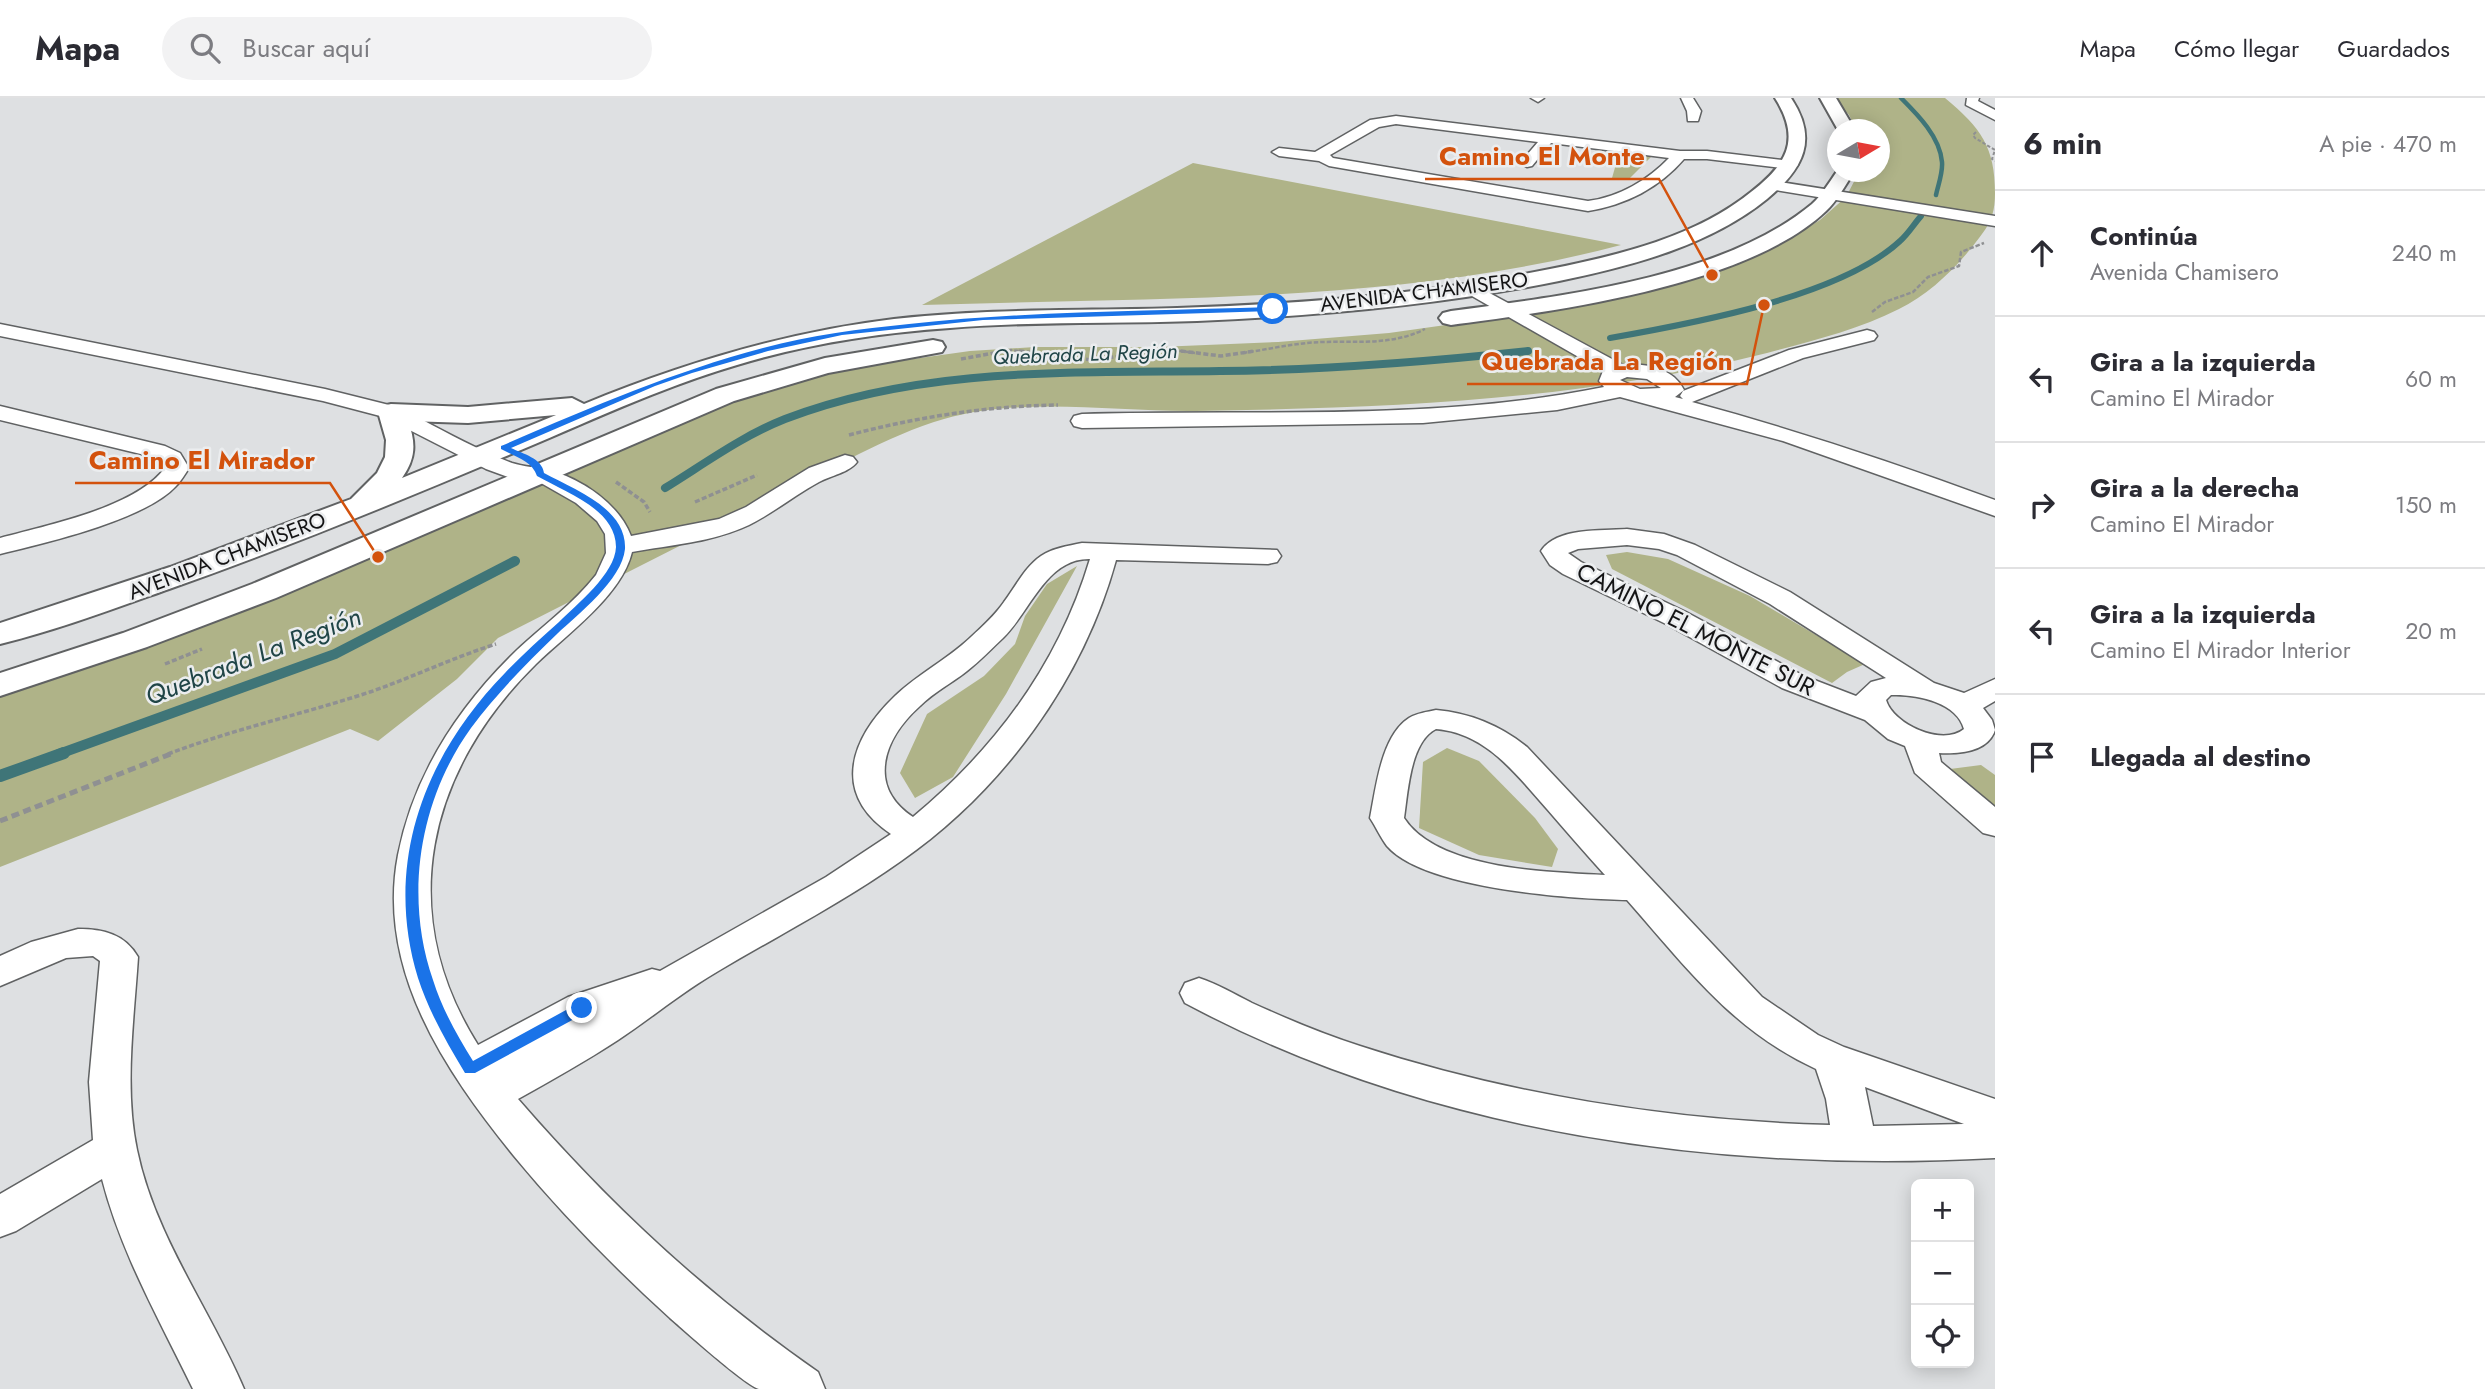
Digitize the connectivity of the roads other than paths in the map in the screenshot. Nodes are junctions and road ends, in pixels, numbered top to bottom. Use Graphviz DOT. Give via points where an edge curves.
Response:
graph roads {
  1 [pos="1688,98"];
  2 [pos="1783,98"];
  3 [pos="1828,98"];
  4 [pos="1973,98"];
  5 [pos="1995,116"];
  6 [pos="1693,118"];
  7 [pos="1840,119"];
  8 [pos="1549,138"];
  9 [pos="1279,152"];
  10 [pos="1680,155"];
  11 [pos="1320,157"];
  12 [pos="1527,163"];
  13 [pos="1782,177"];
  14 [pos="1838,185"];
  15 [pos="1995,214"];
  16 [pos="1995,221"];
  17 [pos="1471,288"];
  18 [pos="1510,310"];
  19 [pos="1427,324"];
  20 [pos="0,330"];
  21 [pos="1867,336"];
  22 [pos="956,353"];
  23 [pos="1621,381"];
  24 [pos="1682,391"];
  25 [pos="1646,396"];
  26 [pos="616,400"];
  27 [pos="391,412"];
  28 [pos="0,413"];
  29 [pos="1736,419"];
  30 [pos="1082,421"];
  31 [pos="492,453"];
  32 [pos="845,463"];
  33 [pos="540,475"];
  34 [pos="362,505"];
  35 [pos="1995,509"];
  36 [pos="0,546"];
  37 [pos="620,547"];
  38 [pos="1105,551"];
  39 [pos="1268,556"];
  40 [pos="0,634"];
  41 [pos="0,685"];
  42 [pos="1995,688"];
  43 [pos="1923,689"];
  44 [pos="1964,706"];
  45 [pos="1874,713"];
  46 [pos="1919,739"];
  47 [pos="1986,745"];
  48 [pos="1995,825"];
  49 [pos="915,833"];
  50 [pos="1637,888"];
  51 [pos="0,972"];
  52 [pos="1199,993"];
  53 [pos="1830,1058"];
  54 [pos="480,1082"];
  55 [pos="1995,1117"];
  56 [pos="1995,1140"];
  57 [pos="1852,1143"];
  58 [pos="115,1149"];
  59 [pos="0,1217"];
  60 [pos="219,1389"];
  61 [pos="800,1389"];
  1 -- 6 [label="street"];
  2 -- 13 [label="street" via="1798,131 1796,152"];
  3 -- 7 [label="street"];
  4 -- 5 [label="street" via="1971,102 1978,108"];
  8 -- 10 [label="street"];
  8 -- 11 [label="street" via="1387,115"];
  8 -- 12 [label="street"];
  9 -- 11 [label="street"];
  10 -- 11 [label="street" via="1652,179 1588,211"];
  10 -- 13 [label="street"];
  13 -- 14 [label="street"];
  13 -- 17 [label="street, AVENIDA CHAMISERO" via="1755,203 1728,220 1671,244 1589,268"];
  14 -- 15 [label="street"];
  14 -- 16 [label="street"];
  14 -- 18 [label="street, AVENIDA CHAMISERO" via="1790,228 1716,263 1637,286"];
  17 -- 18 [label="street"];
  17 -- 26 [label="street, AVENIDA CHAMISERO" via="1273,309 983,318 877,328 740,356"];
  18 -- 19 [label="street, AVENIDA CHAMISERO"];
  18 -- 23 [label="street"];
  20 -- 27 [label="street"];
  21 -- 24 [label="street"];
  22 -- 33 [label="street, AVENIDA CHAMISERO" via="865,358 746,387"];
  23 -- 24 [label="street" via="1650,373"];
  23 -- 25 [label="street"];
  23 -- 30 [label="street" via="1562,403 1415,416"];
  24 -- 25 [label="street"];
  24 -- 29 [label="street"];
  25 -- 29 [label="street"];
  26 -- 27 [label="street" via="490,414"];
  26 -- 31 [label="street, AVENIDA CHAMISERO"];
  27 -- 31 [label="street"];
  27 -- 34 [label="street" via="400,457"];
  28 -- 36 [label="street" via="157,451 172,458 177,468 166,485 139,501"];
  29 -- 35 [label="street"];
  31 -- 33 [label="street" via="512,471"];
  31 -- 34 [label="street, AVENIDA CHAMISERO"];
  32 -- 37 [label="street" via="811,475 732,523"];
  33 -- 37 [label="street" via="601,509 615,525"];
  33 -- 41 [label="street, AVENIDA CHAMISERO" via="264,591"];
  34 -- 40 [label="street, AVENIDA CHAMISERO" via="177,576"];
  37 -- 54 [label="street" via="600,588 508,676 465,728 429,797 418,835 412,881 415,940 425,980 442,1020"];
  38 -- 39 [label="street"];
  38 -- 49 [label="street" via="1088,609 1049,682 972,781"];
  38 -- 49 [label="street" via="1068,552 1046,563 999,627 887,722 872,752 869,784 881,808"];
  42 -- 44 [label="street"];
  43 -- 44 [label="street"];
  43 -- 45 [label="street" via="1882,688 1870,698"];
  43 -- 45 [label="street, CAMINO EL MONTE SUR" via="1780,598 1686,550 1627,537 1577,541 1554,551 1572,568 1793,682"];
  44 -- 47 [label="street" via="1977,720"];
  45 -- 46 [label="street" via="1892,728"];
  46 -- 47 [label="street"];
  46 -- 48 [label="street" via="1926,766"];
  49 -- 54 [label="street" via="848,879 697,966 604,1029"];
  50 -- 50 [label="street" via="1505,743 1478,728 1452,722 1428,722 1413,731 1406,742 1387,818 1405,845 1450,864 1515,879"];
  50 -- 53 [label="street" via="1748,1008"];
  51 -- 58 [label="street" via="82,941 105,944 119,957 110,1082"];
  52 -- 57 [label="street" via="1306,1045 1453,1090 1629,1125 1745,1138"];
  53 -- 55 [label="street"];
  53 -- 57 [label="street" via="1846,1089"];
  54 -- 61 [label="street" via="618,1240 684,1300"];
  56 -- 57 [label="street"];
  58 -- 59 [label="street"];
  58 -- 60 [label="street" via="154,1260"];
}
